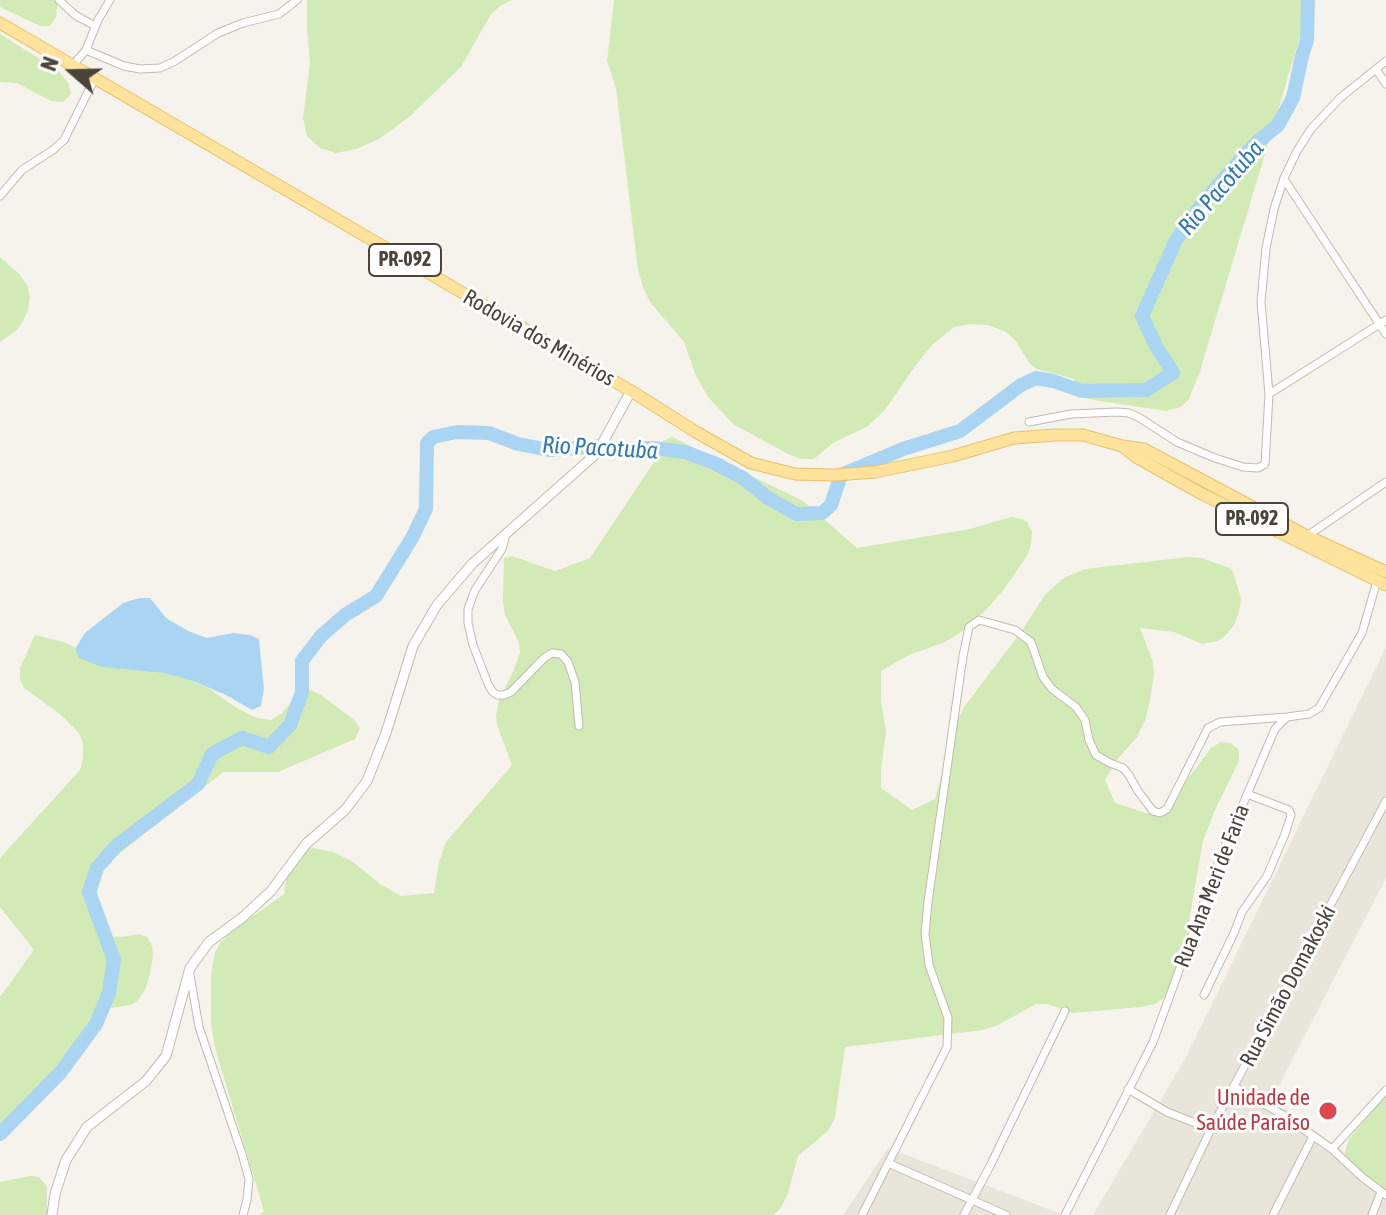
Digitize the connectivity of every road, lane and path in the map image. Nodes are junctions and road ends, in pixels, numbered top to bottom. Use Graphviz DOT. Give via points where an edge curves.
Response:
graph roads {
  1 [pos="59,0"];
  2 [pos="110,0"];
  3 [pos="297,0"];
  4 [pos="0,23"];
  5 [pos="95,26"];
  6 [pos="86,50"];
  7 [pos="1386,61"];
  8 [pos="73,65"];
  9 [pos="1376,69"];
  10 [pos="95,78"];
  11 [pos="1386,84"];
  12 [pos="1284,178"];
  13 [pos="0,196"];
  14 [pos="1383,322"];
  15 [pos="1386,334"];
  16 [pos="631,391"];
  17 [pos="1269,394"];
  18 [pos="1029,422"];
  19 [pos="1122,446"];
  20 [pos="1386,482"];
  21 [pos="506,534"];
  22 [pos="1307,536"];
  23 [pos="1383,580"];
  24 [pos="1287,717"];
  25 [pos="579,726"];
  26 [pos="1247,794"];
  27 [pos="1386,801"];
  28 [pos="190,968"];
  29 [pos="1204,995"];
  30 [pos="1065,1011"];
  31 [pos="1235,1087"];
  32 [pos="1128,1089"];
  33 [pos="1386,1090"];
  34 [pos="1211,1129"];
  35 [pos="1313,1136"];
  36 [pos="1332,1149"];
  37 [pos="888,1163"];
  38 [pos="1383,1193"];
  39 [pos="971,1199"];
  40 [pos="52,1215"];
  41 [pos="243,1215"];
  42 [pos="862,1215"];
  43 [pos="964,1215"];
  44 [pos="1006,1215"];
  45 [pos="1065,1215"];
  46 [pos="1170,1215"];
  47 [pos="1273,1215"];
  48 [pos="1372,1215"];
  1 -- 5 [label="street"];
  2 -- 5 [label="street"];
  3 -- 6 [label="street" via="279,14 218,33 160,68 124,66"];
  4 -- 8 [label="main road, Rodovia dos Minérios / PR-092"];
  5 -- 6 [label="street"];
  6 -- 8 [label="street"];
  7 -- 9 [label="street"];
  8 -- 10 [label="main road, Rodovia dos Minérios / PR-092"];
  9 -- 11 [label="street"];
  9 -- 12 [label="street" via="1311,129"];
  10 -- 13 [label="street" via="64,140 22,170"];
  10 -- 16 [label="main road, Rodovia dos Minérios / PR-092"];
  12 -- 14 [label="street"];
  12 -- 17 [label="street" via="1266,248 1261,302"];
  14 -- 15 [label="street"];
  14 -- 17 [label="street"];
  16 -- 19 [label="main road, Rodovia dos Minérios / PR-092" via="751,463 795,474 875,472 1014,438 1083,435"];
  16 -- 21 [label="street" via="597,453"];
  17 -- 18 [label="street" via="1267,454 1258,468 1177,442 1129,413 1071,414"];
  19 -- 22 [label="main road, Rodovia dos Minérios / PR-092" via="1144,449"];
  19 -- 23 [label="main road, Rodovia dos Minérios / PR-092" via="1202,494"];
  20 -- 22 [label="street"];
  21 -- 25 [label="street" via="468,609 473,645 497,695 511,692 544,658 561,654 575,682"];
  21 -- 28 [label="street" via="437,605 413,646 367,781 345,810 306,844 271,891 209,942"];
  22 -- 23 [label="main road, Rodovia dos Minérios / PR-092"];
  23 -- 24 [label="street" via="1362,633 1319,708"];
  24 -- 26 [label="street, Rua Ana Meri de Faria" via="1275,729"];
  24 -- 37 [label="street" via="1220,722 1208,728 1167,809 1160,813 1153,811 1123,768 1096,755 1085,720 1043,677 1031,642 1015,630 979,620 969,627 926,923 929,965 948,1018 947,1047"];
  26 -- 29 [label="street" via="1291,815 1267,876 1242,912"];
  26 -- 32 [label="street, Rua Ana Meri de Faria" via="1153,1042"];
  27 -- 31 [label="street, Rua Simão Domakoski"];
  28 -- 40 [label="street" via="166,1056 146,1081 87,1127 66,1160"];
  28 -- 41 [label="street" via="199,1027 249,1179"];
  30 -- 39 [label="street"];
  31 -- 34 [label="street, Rua Simão Domakoski"];
  31 -- 35 [label="street"];
  32 -- 34 [label="street"];
  32 -- 45 [label="street, Rua Ana Meri de Faria"];
  33 -- 36 [label="street"];
  34 -- 46 [label="street, Rua Simão Domakoski"];
  35 -- 36 [label="street"];
  35 -- 47 [label="street"];
  36 -- 38 [label="street"];
  37 -- 39 [label="street"];
  37 -- 42 [label="street"];
  38 -- 48 [label="street"];
  39 -- 43 [label="street"];
  39 -- 44 [label="street"];
}
